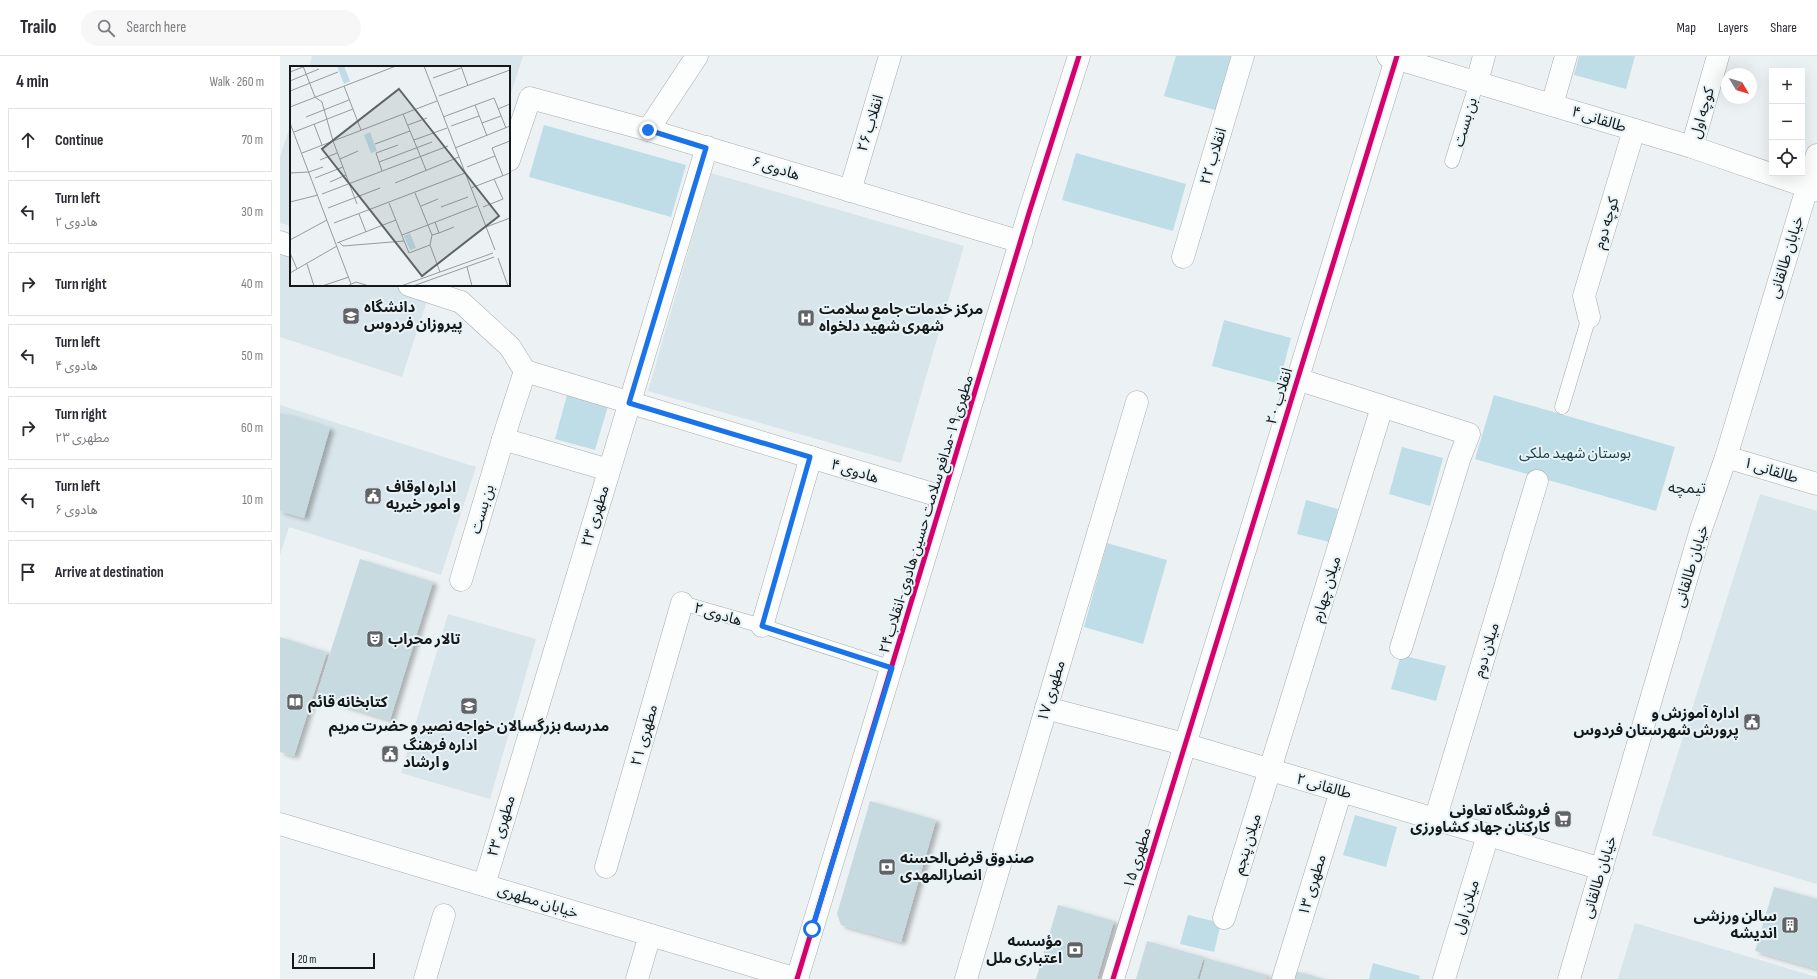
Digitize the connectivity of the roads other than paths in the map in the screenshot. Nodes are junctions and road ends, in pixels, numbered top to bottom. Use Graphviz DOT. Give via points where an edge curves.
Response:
graph roads {
  1 [pos="697,56"];
  2 [pos="890,56"];
  3 [pos="1079,56"];
  4 [pos="1243,56"];
  5 [pos="1484,56"];
  6 [pos="1566,56"];
  7 [pos="1718,56"];
  8 [pos="1394,57"];
  9 [pos="1477,82"];
  10 [pos="1552,105"];
  11 [pos="648,130"];
  12 [pos="1634,130"];
  13 [pos="1692,147"];
  14 [pos="706,148"];
  15 [pos="1817,155"];
  16 [pos="510,157"];
  17 [pos="1452,161"];
  18 [pos="1812,188"];
  19 [pos="850,191"];
  20 [pos="280,242"];
  21 [pos="1021,242"];
  22 [pos="290,246"];
  23 [pos="1183,257"];
  24 [pos="415,286"];
  25 [pos="464,294"];
  26 [pos="1589,317"];
  27 [pos="526,371"];
  28 [pos="1297,379"];
  29 [pos="1137,402"];
  30 [pos="629,403"];
  31 [pos="1382,407"];
  32 [pos="1562,407"];
  33 [pos="503,439"];
  34 [pos="810,457"];
  35 [pos="1726,457"];
  36 [pos="609,470"];
  37 [pos="1537,481"];
  38 [pos="1817,484"];
  39 [pos="943,497"];
  40 [pos="461,580"];
  41 [pos="682,603"];
  42 [pos="762,626"];
  43 [pos="1401,648"];
  44 [pos="892,668"];
  45 [pos="1046,708"];
  46 [pos="1184,744"];
  47 [pos="1270,771"];
  48 [pos="1341,791"];
  49 [pos="1435,820"];
  50 [pos="280,824"];
  51 [pos="1488,835"];
  52 [pos="606,867"];
  53 [pos="1602,869"];
  54 [pos="484,885"];
  55 [pos="444,915"];
  56 [pos="1224,918"];
  57 [pos="650,935"];
  58 [pos="425,979"];
  59 [pos="637,979"];
  60 [pos="797,979"];
  61 [pos="966,979"];
  62 [pos="1113,979"];
  63 [pos="1283,979"];
  64 [pos="1444,979"];
  65 [pos="1569,979"];
  1 -- 11 [label="street"];
  2 -- 19 [label="street, انقلاب ۲۶"];
  3 -- 21 [label="street, مطهری۱۹-مدافع سلامت حسین هادوی-انقلاب۲۴"];
  4 -- 23 [label="street, انقلاب ۲۲"];
  5 -- 9 [label="street"];
  6 -- 10 [label="street"];
  7 -- 13 [label="street, کوچه اول"];
  8 -- 9 [label="street, طالقانی ۴"];
  8 -- 28 [label="street, انقلاب ۲۰"];
  9 -- 10 [label="street, طالقانی ۴"];
  9 -- 17 [label="lane, بن بست"];
  10 -- 12 [label="street, طالقانی ۴"];
  11 -- 14 [label="street, هادوی ۶"];
  11 -- 16 [label="street, هادوی ۶" via="530,98"];
  12 -- 13 [label="street, طالقانی ۴"];
  12 -- 26 [label="street, کوچه دوم" via="1584,296"];
  13 -- 18 [label="street, طالقانی ۴"];
  14 -- 19 [label="street, هادوی ۶"];
  14 -- 30 [label="street, مطهری ۲۳"];
  15 -- 18 [label="street, خیابان طالقانی"];
  18 -- 35 [label="street, خیابان طالقانی"];
  19 -- 21 [label="street, هادوی ۶"];
  20 -- 22 [label="street"];
  21 -- 39 [label="street, مطهری۱۹-مدافع سلامت حسین هادوی-انقلاب۲۴"];
  24 -- 25 [label="street"];
  25 -- 27 [label="street" via="510,347"];
  26 -- 32 [label="lane"];
  27 -- 30 [label="street, هادوی ۴"];
  27 -- 33 [label="street, بن بست"];
  28 -- 31 [label="street"];
  28 -- 46 [label="street, انقلاب ۲۰"];
  29 -- 45 [label="street, مطهری ۱۷"];
  30 -- 34 [label="street, هادوی ۴"];
  30 -- 36 [label="street, مطهری ۲۳"];
  31 -- 43 [label="street" via="1469,434"];
  31 -- 47 [label="street, میلان چهارم"];
  33 -- 36 [label="street"];
  33 -- 40 [label="street, بن بست"];
  34 -- 39 [label="street, هادوی ۴"];
  34 -- 42 [label="street"];
  35 -- 38 [label="street, طالقانی ۱"];
  35 -- 53 [label="street, خیابان طالقانی" via="1701,529"];
  36 -- 54 [label="street, مطهری ۲۳"];
  37 -- 49 [label="street, میلان دوم"];
  39 -- 44 [label="street, مطهری۱۹-مدافع سلامت حسین هادوی-انقلاب۲۴"];
  41 -- 42 [label="lane, هادوی ۲"];
  41 -- 52 [label="street, مطهری ۲۱"];
  42 -- 44 [label="lane, هادوی ۲"];
  44 -- 60 [label="street, مطهری۱۹-مدافع سلامت حسین هادوی-انقلاب۲۴"];
  45 -- 46 [label="street, طالقانی ۲"];
  45 -- 61 [label="street, مطهری ۱۷"];
  46 -- 47 [label="street, طالقانی ۲"];
  46 -- 62 [label="street, مطهری ۱۵"];
  47 -- 48 [label="street, طالقانی ۲"];
  47 -- 56 [label="street, میلان پنجم"];
  48 -- 49 [label="street, طالقانی ۲"];
  48 -- 63 [label="street, مطهری ۱۳"];
  49 -- 51 [label="street, طالقانی ۲"];
  50 -- 54 [label="street, خیابان مطهری"];
  51 -- 53 [label="street, طالقانی ۲"];
  51 -- 64 [label="street, میلان اول"];
  53 -- 65 [label="street, خیابان طالقانی"];
  54 -- 57 [label="street, خیابان مطهری"];
  55 -- 58 [label="street"];
  57 -- 59 [label="street"];
  57 -- 60 [label="street, خیابان مطهری"];
}
